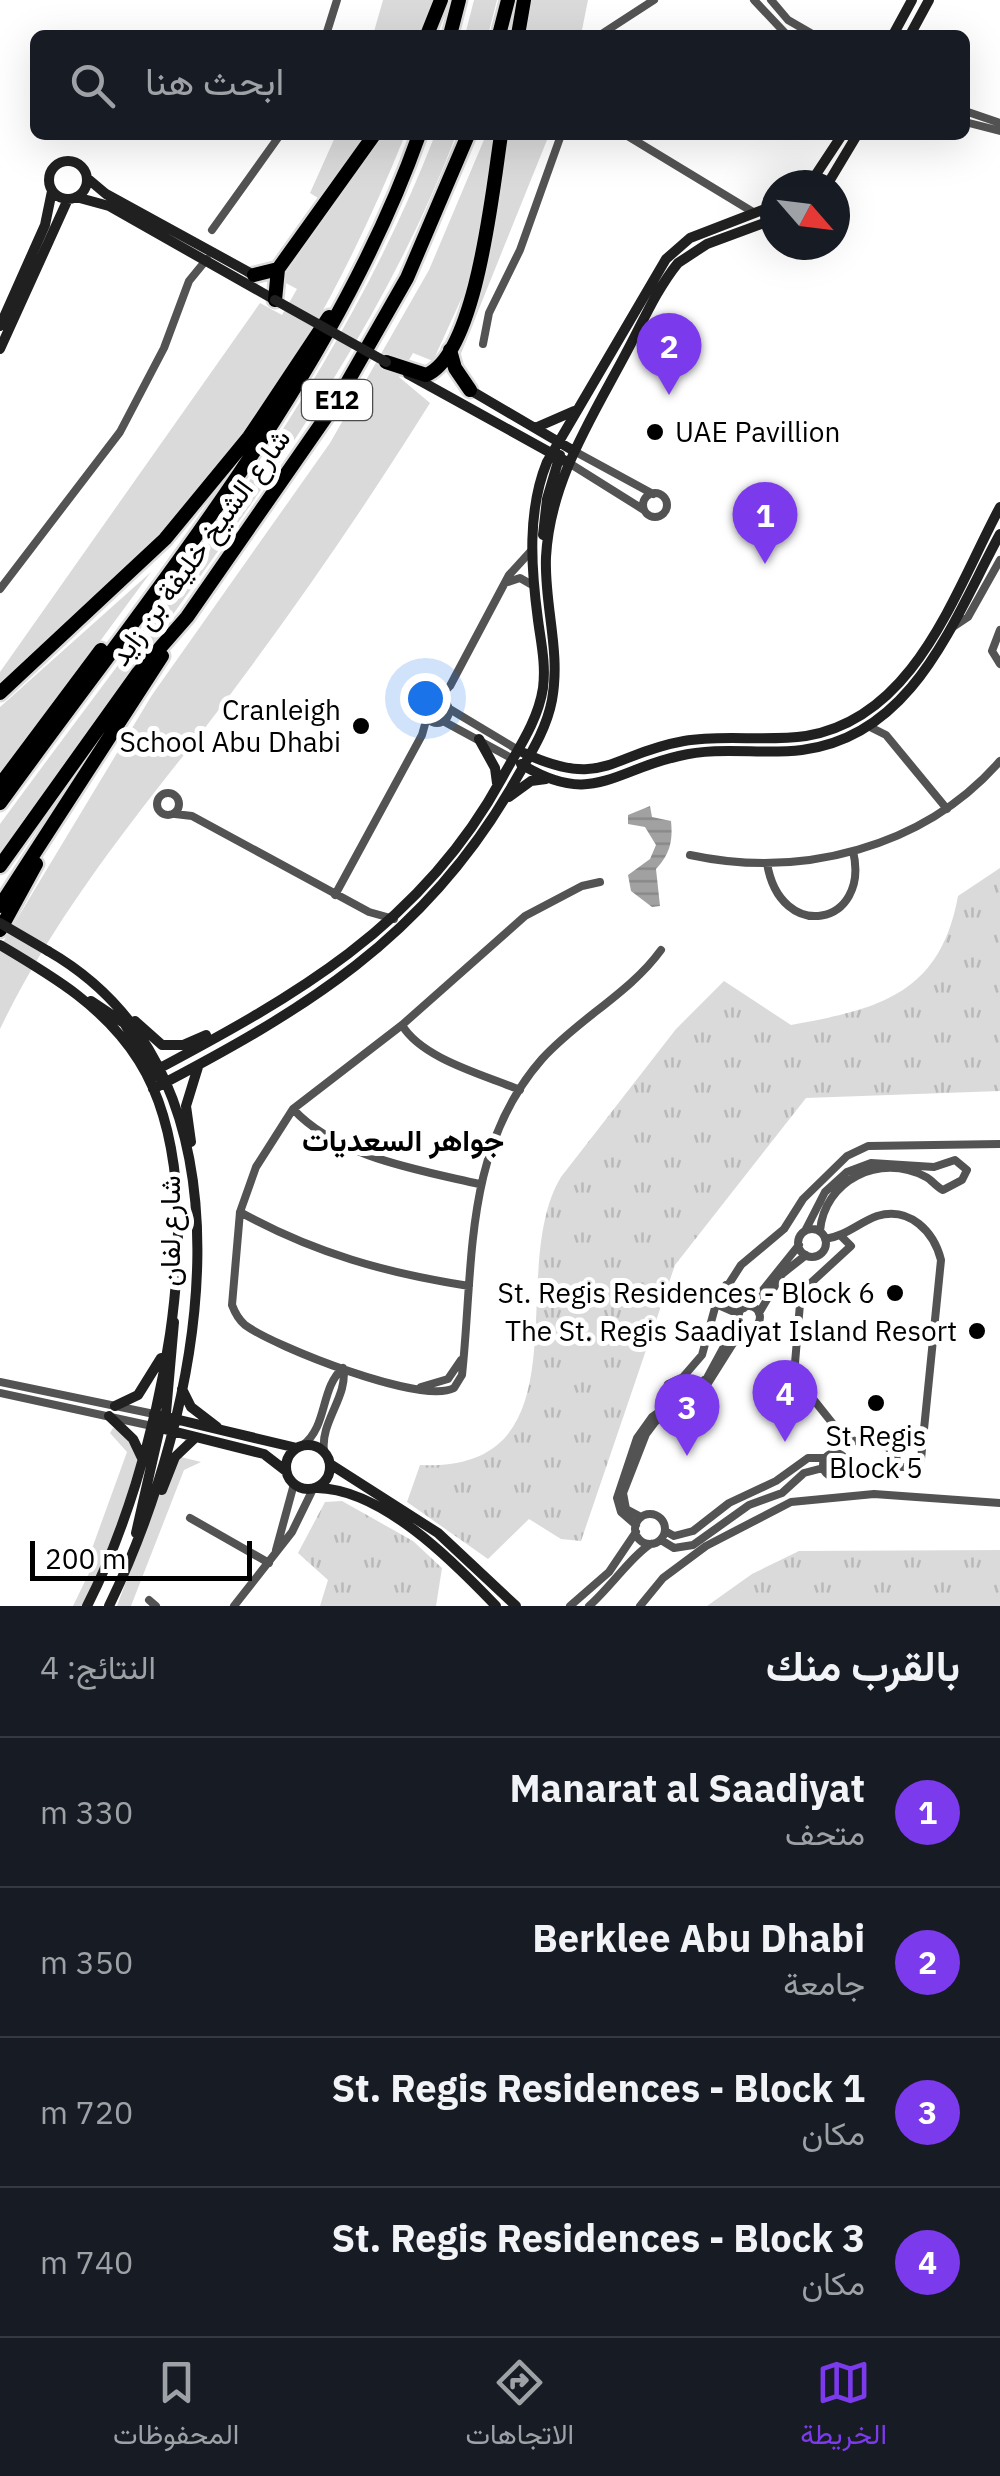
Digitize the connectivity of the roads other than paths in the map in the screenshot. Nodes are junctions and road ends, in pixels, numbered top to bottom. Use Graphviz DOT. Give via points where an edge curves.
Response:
graph roads {
  1 [pos="337,0"];
  2 [pos="441,0"];
  3 [pos="459,0"];
  4 [pos="508,0"];
  5 [pos="524,0"];
  6 [pos="654,0"];
  7 [pos="754,0"];
  8 [pos="771,0"];
  9 [pos="912,0"];
  10 [pos="929,0"];
  11 [pos="328,30"];
  12 [pos="429,30"];
  13 [pos="451,30"];
  14 [pos="500,30"];
  15 [pos="519,30"];
  16 [pos="608,30"];
  17 [pos="782,30"];
  18 [pos="805,30"];
  19 [pos="895,30"];
  20 [pos="913,30"];
  21 [pos="970,114"];
  22 [pos="970,123"];
  23 [pos="1000,123"];
  24 [pos="1000,131"];
  25 [pos="276,140"];
  26 [pos="370,140"];
  27 [pos="417,140"];
  28 [pos="466,140"];
  29 [pos="501,140"];
  30 [pos="559,140"];
  31 [pos="634,140"];
  32 [pos="839,140"];
  33 [pos="853,140"];
  34 [pos="819,170"];
  35 [pos="836,170"];
  36 [pos="87,178"];
  37 [pos="52,191"];
  38 [pos="72,198"];
  39 [pos="734,199"];
  40 [pos="760,210"];
  41 [pos="752,212"];
  42 [pos="729,219"];
  43 [pos="760,225"];
  44 [pos="212,230"];
  45 [pos="207,260"];
  46 [pos="278,269"];
  47 [pos="254,274"];
  48 [pos="346,298"];
  49 [pos="275,300"];
  50 [pos="0,326"];
  51 [pos="483,344"];
  52 [pos="0,349"];
  53 [pos="450,349"];
  54 [pos="386,362"];
  55 [pos="470,390"];
  56 [pos="578,407"];
  57 [pos="534,428"];
  58 [pos="526,439"];
  59 [pos="574,451"];
  60 [pos="560,454"];
  61 [pos="544,471"];
  62 [pos="653,494"];
  63 [pos="1000,507"];
  64 [pos="644,510"];
  65 [pos="1000,534"];
  66 [pos="532,547"];
  67 [pos="1000,560"];
  68 [pos="506,584"];
  69 [pos="534,586"];
  70 [pos="0,588"];
  71 [pos="186,618"];
  72 [pos="128,626"];
  73 [pos="948,629"];
  74 [pos="1000,630"];
  75 [pos="1000,664"];
  76 [pos="450,686"];
  77 [pos="0,693"];
  78 [pos="436,699"];
  79 [pos="448,707"];
  80 [pos="888,712"];
  81 [pos="427,717"];
  82 [pos="441,722"];
  83 [pos="868,726"];
  84 [pos="422,735"];
  85 [pos="886,735"];
  86 [pos="480,739"];
  87 [pos="522,758"];
  88 [pos="1000,761"];
  89 [pos="87,771"];
  90 [pos="547,779"];
  91 [pos="0,785"];
  92 [pos="499,796"];
  93 [pos="179,800"];
  94 [pos="0,803"];
  95 [pos="947,809"];
  96 [pos="174,814"];
  97 [pos="192,816"];
  98 [pos="474,849"];
  99 [pos="853,851"];
  100 [pos="690,855"];
  101 [pos="767,863"];
  102 [pos="0,866"];
  103 [pos="600,882"];
  104 [pos="335,895"];
  105 [pos="0,906"];
  106 [pos="370,912"];
  107 [pos="394,919"];
  108 [pos="0,926"];
  109 [pos="376,934"];
  110 [pos="0,945"];
  111 [pos="661,950"];
  112 [pos="128,1018"];
  113 [pos="402,1026"];
  114 [pos="222,1032"];
  115 [pos="200,1065"];
  116 [pos="153,1072"];
  117 [pos="160,1085"];
  118 [pos="520,1090"];
  119 [pos="293,1109"];
  120 [pos="1000,1144"];
  121 [pos="190,1148"];
  122 [pos="934,1167"];
  123 [pos="194,1171"];
  124 [pos="930,1178"];
  125 [pos="479,1184"];
  126 [pos="240,1212"];
  127 [pos="805,1231"];
  128 [pos="823,1235"];
  129 [pos="842,1236"];
  130 [pos="799,1245"];
  131 [pos="806,1255"];
  132 [pos="726,1285"];
  133 [pos="469,1286"];
  134 [pos="716,1304"];
  135 [pos="172,1308"];
  136 [pos="743,1312"];
  137 [pos="759,1312"];
  138 [pos="748,1329"];
  139 [pos="166,1348"];
  140 [pos="342,1368"];
  141 [pos="0,1382"];
  142 [pos="668,1384"];
  143 [pos="181,1387"];
  144 [pos="0,1393"];
  145 [pos="112,1411"];
  146 [pos="163,1423"];
  147 [pos="222,1430"];
  148 [pos="196,1437"];
  149 [pos="300,1446"];
  150 [pos="324,1451"];
  151 [pos="143,1464"];
  152 [pos="330,1464"];
  153 [pos="847,1466"];
  154 [pos="898,1468"];
  155 [pos="829,1470"];
  156 [pos="286,1471"];
  157 [pos="294,1484"];
  158 [pos="315,1488"];
  159 [pos="835,1500"];
  160 [pos="1000,1502"];
  161 [pos="283,1512"];
  162 [pos="190,1518"];
  163 [pos="299,1518"];
  164 [pos="406,1518"];
  165 [pos="637,1525"];
  166 [pos="142,1531"];
  167 [pos="434,1538"];
  168 [pos="659,1538"];
  169 [pos="135,1547"];
  170 [pos="276,1550"];
  171 [pos="269,1563"];
  172 [pos="87,1606"];
  173 [pos="108,1606"];
  174 [pos="234,1606"];
  175 [pos="496,1606"];
  176 [pos="516,1606"];
  177 [pos="570,1606"];
  178 [pos="589,1606"];
  179 [pos="640,1606"];
  1 -- 11 [label="street"];
  2 -- 12 [label="highway"];
  3 -- 13 [label="highway"];
  4 -- 14 [label="highway"];
  5 -- 15 [label="highway"];
  6 -- 16 [label="street"];
  7 -- 17 [label="street"];
  8 -- 18 [label="street"];
  9 -- 19 [label="street"];
  10 -- 20 [label="street"];
  21 -- 23 [label="street"];
  22 -- 24 [label="street"];
  25 -- 44 [label="street"];
  26 -- 46 [label="highway"];
  27 -- 48 [label="highway, شارع الشيخ خليفة بن زايد / E12"];
  28 -- 71 [label="highway, شارع الشيخ خليفة بن زايد / E12" via="433,224 368,348"];
  29 -- 53 [label="highway" via="480,268"];
  30 -- 51 [label="street"];
  31 -- 39 [label="street"];
  32 -- 34 [label="street"];
  33 -- 35 [label="street"];
  36 -- 37 [label="street" via="78,164 62,162 50,174"];
  36 -- 38 [label="street"];
  36 -- 47 [label="street"];
  37 -- 38 [label="street"];
  37 -- 50 [label="street" via="46,225"];
  38 -- 45 [label="street" via="110,206"];
  38 -- 52 [label="street"];
  39 -- 41 [label="street"];
  39 -- 42 [label="street"];
  40 -- 41 [label="street"];
  41 -- 42 [label="street"];
  42 -- 56 [label="street" via="666,259"];
  43 -- 59 [label="street" via="708,244 678,264"];
  45 -- 49 [label="street"];
  45 -- 70 [label="street" via="189,281 164,348 120,432"];
  46 -- 47 [label="highway"];
  46 -- 49 [label="highway"];
  48 -- 72 [label="highway, شارع الشيخ خليفة بن زايد / E12" via="274,421"];
  48 -- 77 [label="highway" via="316,332 238,453 165,539"];
  49 -- 54 [label="street, bridge"];
  53 -- 54 [label="highway" via="431,374"];
  53 -- 55 [label="highway"];
  54 -- 58 [label="street"];
  55 -- 57 [label="street"];
  56 -- 57 [label="street"];
  56 -- 60 [label="street"];
  57 -- 60 [label="street"];
  58 -- 60 [label="street"];
  58 -- 61 [label="street"];
  59 -- 60 [label="street"];
  59 -- 60 [label="street"];
  59 -- 62 [label="street"];
  60 -- 61 [label="street"];
  60 -- 64 [label="street"];
  60 -- 87 [label="street" via="544,512 555,675 549,714"];
  61 -- 66 [label="street"];
  62 -- 64 [label="street"];
  62 -- 64 [label="street" via="664,498 666,509 654,517"];
  63 -- 87 [label="street" via="916,664 865,714 818,734 692,740 574,771"];
  65 -- 73 [label="street"];
  66 -- 68 [label="street"];
  66 -- 69 [label="street"];
  67 -- 73 [label="street" via="968,616"];
  68 -- 69 [label="street" via="520,578"];
  68 -- 76 [label="street"];
  69 -- 87 [label="street" via="543,687"];
  71 -- 89 [label="highway"];
  71 -- 102 [label="highway, شارع الشيخ خليفة بن زايد / E12" via="138,673"];
  72 -- 91 [label="highway" via="83,670"];
  72 -- 94 [label="highway, شارع الشيخ خليفة بن زايد / E12"];
  73 -- 80 [label="street" via="924,673"];
  74 -- 75 [label="street" via="992,651"];
  76 -- 78 [label="street"];
  76 -- 79 [label="street"];
  78 -- 79 [label="street"];
  78 -- 81 [label="street" via="427,704"];
  79 -- 82 [label="street"];
  79 -- 87 [label="street"];
  80 -- 83 [label="street"];
  80 -- 85 [label="street"];
  81 -- 82 [label="street"];
  81 -- 84 [label="street"];
  82 -- 84 [label="street"];
  82 -- 86 [label="street"];
  83 -- 85 [label="street"];
  83 -- 90 [label="street" via="813,748 688,754 590,787"];
  84 -- 104 [label="street"];
  85 -- 95 [label="street"];
  86 -- 87 [label="street"];
  86 -- 92 [label="street" via="497,774"];
  87 -- 90 [label="street"];
  87 -- 92 [label="street"];
  87 -- 98 [label="street"];
  88 -- 95 [label="street"];
  89 -- 105 [label="highway"];
  89 -- 108 [label="highway"];
  90 -- 92 [label="street"];
  92 -- 98 [label="street"];
  92 -- 107 [label="street"];
  93 -- 96 [label="street"];
  93 -- 96 [label="street" via="167,792 158,800 163,814"];
  93 -- 97 [label="street"];
  95 -- 99 [label="street"];
  96 -- 97 [label="street"];
  97 -- 104 [label="street"];
  98 -- 115 [label="street" via="423,909 368,956 280,1020"];
  99 -- 101 [label="street"];
  99 -- 101 [label="street" via="854,890 820,916 783,905"];
  100 -- 101 [label="street"];
  103 -- 113 [label="street" via="525,916"];
  104 -- 106 [label="street"];
  106 -- 107 [label="street"];
  106 -- 109 [label="street"];
  107 -- 109 [label="street"];
  108 -- 112 [label="street, شارع لفان, bridge" via="88,978"];
  109 -- 114 [label="street"];
  110 -- 116 [label="street, شارع لفان" via="85,999"];
  111 -- 118 [label="street" via="569,1032"];
  112 -- 114 [label="street" via="165,1045"];
  112 -- 116 [label="street, شارع لفان"];
  113 -- 118 [label="street" via="434,1052"];
  113 -- 119 [label="street"];
  114 -- 116 [label="street"];
  115 -- 117 [label="street"];
  115 -- 121 [label="street" via="186,1106"];
  116 -- 117 [label="street, شارع لفان"];
  117 -- 121 [label="street, شارع لفان"];
  117 -- 123 [label="street"];
  117 -- 135 [label="street, شارع لفان" via="176,1180"];
  118 -- 125 [label="street" via="496,1131"];
  119 -- 125 [label="street" via="380,1158"];
  119 -- 126 [label="street" via="256,1167"];
  120 -- 132 [label="street" via="868,1146 855,1152"];
  121 -- 123 [label="street, شارع لفان"];
  122 -- 124 [label="street"];
  122 -- 124 [label="street" via="955,1160 967,1170 943,1190"];
  122 -- 127 [label="street" via="887,1162 848,1172 825,1192"];
  123 -- 143 [label="street, شارع لفان" via="197,1250"];
  124 -- 128 [label="street" via="892,1170 853,1176 829,1198"];
  125 -- 133 [label="street"];
  126 -- 133 [label="street" via="323,1253 384,1272"];
  126 -- 140 [label="street" via="232,1305 238,1318"];
  127 -- 128 [label="street"];
  127 -- 130 [label="street"];
  128 -- 129 [label="street"];
  128 -- 131 [label="street" via="823,1252"];
  129 -- 154 [label="street" via="851,1246 800,1292 794,1375 845,1439 887,1447"];
  129 -- 154 [label="street" via="877,1216 894,1215 922,1224 938,1244 924,1444 920,1458"];
  130 -- 131 [label="street"];
  130 -- 136 [label="street"];
  131 -- 137 [label="street" via="782,1274"];
  132 -- 134 [label="street"];
  132 -- 136 [label="street"];
  133 -- 140 [label="street" via="465,1353 448,1379 416,1388"];
  134 -- 136 [label="street"];
  134 -- 142 [label="street" via="702,1355 683,1378"];
  135 -- 139 [label="street, شارع لفان"];
  135 -- 146 [label="street" via="176,1337"];
  136 -- 137 [label="street"];
  136 -- 138 [label="street"];
  136 -- 165 [label="street" via="708,1378 652,1417 637,1438 617,1498 620,1512"];
  137 -- 138 [label="street" via="759,1322"];
  138 -- 165 [label="street" via="703,1391 646,1434 623,1493"];
  139 -- 145 [label="street" via="138,1396"];
  139 -- 146 [label="street, شارع لفان"];
  140 -- 149 [label="street" via="333,1376 314,1437"];
  140 -- 150 [label="street" via="345,1379 324,1429"];
  141 -- 145 [label="street"];
  143 -- 146 [label="street, شارع لفان"];
  143 -- 147 [label="street" via="192,1407"];
  144 -- 145 [label="street"];
  145 -- 146 [label="street"];
  145 -- 151 [label="street"];
  146 -- 147 [label="street"];
  146 -- 148 [label="street"];
  146 -- 151 [label="street, شارع لفان"];
  146 -- 166 [label="street, شارع لفان"];
  146 -- 169 [label="street"];
  147 -- 149 [label="street"];
  148 -- 156 [label="street" via="264,1454"];
  148 -- 166 [label="street" via="175,1457"];
  149 -- 150 [label="street"];
  149 -- 156 [label="street"];
  150 -- 152 [label="street"];
  151 -- 172 [label="street, شارع لفان"];
  152 -- 158 [label="street" via="328,1478"];
  152 -- 164 [label="street"];
  153 -- 154 [label="street"];
  153 -- 155 [label="street"];
  153 -- 155 [label="street" via="838,1453"];
  155 -- 159 [label="street"];
  155 -- 168 [label="street" via="804,1473 693,1545 682,1549"];
  156 -- 157 [label="street"];
  157 -- 158 [label="street"];
  157 -- 161 [label="street"];
  158 -- 163 [label="street"];
  158 -- 164 [label="street" via="349,1493"];
  159 -- 160 [label="street" via="904,1495"];
  159 -- 179 [label="street" via="791,1502 751,1520 696,1553"];
  161 -- 163 [label="street"];
  161 -- 170 [label="street"];
  162 -- 171 [label="street"];
  163 -- 170 [label="street"];
  164 -- 167 [label="street"];
  165 -- 168 [label="street"];
  165 -- 168 [label="street" via="656,1515"];
  165 -- 177 [label="street" via="609,1572"];
  166 -- 169 [label="street, شارع لفان"];
  167 -- 175 [label="street"];
  167 -- 176 [label="street"];
  168 -- 178 [label="street" via="640,1549 619,1580"];
  169 -- 173 [label="street, شارع لفان"];
  170 -- 171 [label="street"];
  171 -- 174 [label="street"];
}
